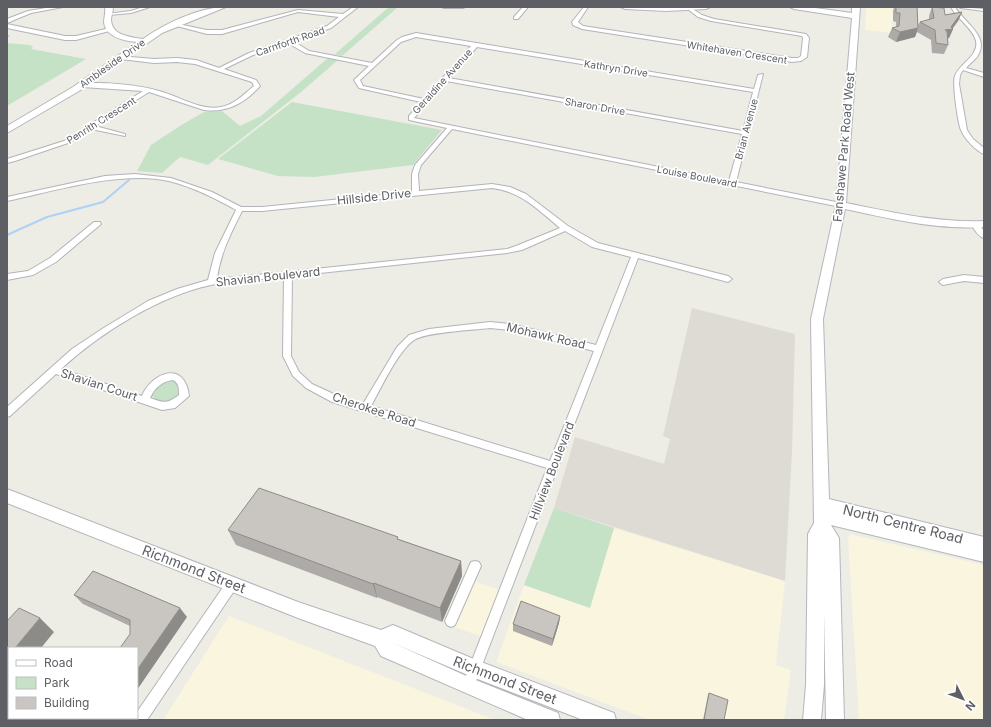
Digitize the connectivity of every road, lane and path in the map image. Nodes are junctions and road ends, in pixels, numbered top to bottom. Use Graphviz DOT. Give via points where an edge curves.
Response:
graph roads {
  1 [pos="61,7"];
  2 [pos="148,7"];
  3 [pos="222,7"];
  4 [pos="356,7"];
  5 [pos="444,7"];
  6 [pos="463,7"];
  7 [pos="526,7"];
  8 [pos="586,7"];
  9 [pos="625,7"];
  10 [pos="706,7"];
  11 [pos="794,7"];
  12 [pos="856,7"];
  13 [pos="953,7"];
  14 [pos="961,7"];
  15 [pos="692,9"];
  16 [pos="984,10"];
  17 [pos="109,11"];
  18 [pos="344,16"];
  19 [pos="855,16"];
  20 [pos="516,18"];
  21 [pos="7,21"];
  22 [pos="175,24"];
  23 [pos="7,26"];
  24 [pos="110,30"];
  25 [pos="143,41"];
  26 [pos="288,41"];
  27 [pos="475,44"];
  28 [pos="120,57"];
  29 [pos="373,65"];
  30 [pos="961,68"];
  31 [pos="220,69"];
  32 [pos="761,75"];
  33 [pos="984,75"];
  34 [pos="444,79"];
  35 [pos="82,84"];
  36 [pos="148,90"];
  37 [pos="756,91"];
  38 [pos="425,101"];
  39 [pos="410,119"];
  40 [pos="90,127"];
  41 [pos="450,128"];
  42 [pos="7,130"];
  43 [pos="745,133"];
  44 [pos="123,135"];
  45 [pos="984,152"];
  46 [pos="7,161"];
  47 [pos="732,183"];
  48 [pos="416,193"];
  49 [pos="7,199"];
  50 [pos="841,205"];
  51 [pos="240,209"];
  52 [pos="97,224"];
  53 [pos="980,224"];
  54 [pos="565,228"];
  55 [pos="984,236"];
  56 [pos="635,256"];
  57 [pos="288,275"];
  58 [pos="7,277"];
  59 [pos="728,279"];
  60 [pos="984,280"];
  61 [pos="212,282"];
  62 [pos="944,282"];
  63 [pos="598,349"];
  64 [pos="53,370"];
  65 [pos="146,400"];
  66 [pos="365,408"];
  67 [pos="7,413"];
  68 [pos="553,466"];
  69 [pos="7,496"];
  70 [pos="822,515"];
  71 [pos="984,544"];
  72 [pos="984,555"];
  73 [pos="475,566"];
  74 [pos="232,584"];
  75 [pos="451,621"];
  76 [pos="381,640"];
  77 [pos="475,669"];
  78 [pos="468,686"];
  79 [pos="138,720"];
  80 [pos="551,720"];
  81 [pos="607,720"];
  82 [pos="812,720"];
  83 [pos="835,720"];
  1 -- 21 [label="street" via="26,13"];
  2 -- 17 [label="street" via="131,12"];
  3 -- 22 [label="main road, Ambleside Drive"];
  4 -- 18 [label="street, Carnforth Road"];
  5 -- 6 [label="street"];
  7 -- 20 [label="street"];
  8 -- 15 [label="street, Whitehaven Crescent" via="575,22 582,27 792,60 804,57 804,35 713,20 700,16"];
  9 -- 15 [label="main road" via="646,10"];
  10 -- 15 [label="main road"];
  11 -- 19 [label="main road"];
  12 -- 19 [label="main road, Fanshawe Park Road West"];
  13 -- 30 [label="street" via="980,33 980,48"];
  14 -- 16 [label="street"];
  17 -- 24 [label="main road"];
  18 -- 22 [label="street" via="298,11 213,33"];
  18 -- 26 [label="street, Carnforth Road" via="329,27"];
  19 -- 50 [label="main road, Fanshawe Park Road West"];
  22 -- 25 [label="main road, Ambleside Drive"];
  23 -- 24 [label="street" via="65,38"];
  24 -- 25 [label="main road" via="122,37"];
  25 -- 28 [label="main road, Ambleside Drive"];
  26 -- 29 [label="street" via="307,52"];
  26 -- 31 [label="street, Carnforth Road" via="246,56"];
  27 -- 29 [label="street, Kathryn Drive" via="409,36 399,41"];
  27 -- 34 [label="street, Geraldine Avenue"];
  27 -- 37 [label="street, Kathryn Drive"];
  28 -- 31 [label="street" via="196,62"];
  28 -- 35 [label="main road, Ambleside Drive"];
  29 -- 38 [label="street, Kathryn Drive" via="357,80 361,87"];
  30 -- 33 [label="street"];
  30 -- 45 [label="street" via="956,84 964,130"];
  31 -- 36 [label="street" via="254,80 257,86 236,104 220,110 204,108"];
  32 -- 37 [label="street, Brian Avenue"];
  34 -- 38 [label="street, Geraldine Avenue"];
  34 -- 43 [label="street, Sharon Drive"];
  35 -- 36 [label="street"];
  35 -- 42 [label="main road, Ambleside Drive"];
  36 -- 40 [label="street, Penrith Crescent"];
  37 -- 43 [label="street, Brian Avenue"];
  38 -- 39 [label="street, Geraldine Avenue"];
  39 -- 41 [label="street, Louise Boulevard"];
  40 -- 44 [label="street"];
  40 -- 46 [label="street, Penrith Crescent" via="66,142"];
  41 -- 47 [label="street, Louise Boulevard"];
  41 -- 48 [label="street" via="418,165 415,174"];
  43 -- 47 [label="street, Brian Avenue"];
  47 -- 50 [label="street, Louise Boulevard"];
  48 -- 51 [label="street, Hillside Drive"];
  48 -- 54 [label="street, Hillside Drive" via="492,186 508,188 524,195"];
  49 -- 51 [label="street, Hillside Drive" via="105,178 135,176 169,179 210,193"];
  50 -- 53 [label="main road, Louise Boulevard" via="922,220"];
  50 -- 70 [label="main road, Fanshawe Park Road West" via="818,319"];
  51 -- 61 [label="street" via="220,248 214,264"];
  52 -- 58 [label="street" via="53,260 30,274"];
  53 -- 55 [label="street"];
  54 -- 56 [label="street, Hillside Drive" via="595,246"];
  54 -- 57 [label="street, Shavian Boulevard" via="507,251"];
  56 -- 59 [label="street, Hillside Drive"];
  56 -- 63 [label="street, Hillview Boulevard"];
  57 -- 61 [label="street, Shavian Boulevard"];
  57 -- 66 [label="street, Cherokee Road" via="288,356 296,374 309,386 335,399"];
  60 -- 62 [label="street" via="964,278"];
  61 -- 64 [label="street, Shavian Boulevard" via="151,303 81,347"];
  63 -- 66 [label="street, Mohawk Road" via="511,326 490,325 429,332 412,337 400,350"];
  63 -- 68 [label="street, Hillview Boulevard"];
  64 -- 65 [label="street, Shavian Court"];
  64 -- 67 [label="street, Shavian Boulevard"];
  66 -- 68 [label="street, Cherokee Road"];
  68 -- 77 [label="street, Hillview Boulevard"];
  69 -- 74 [label="main road, Richmond Street"];
  70 -- 71 [label="main road, North Centre Road"];
  70 -- 72 [label="main road, North Centre Road"];
  70 -- 82 [label="main road, Fanshawe Park Road West" via="816,534 816,677"];
  70 -- 83 [label="main road, Fanshawe Park Road West" via="831,538"];
  73 -- 75 [label="street"];
  74 -- 76 [label="main road, Richmond Street"];
  74 -- 79 [label="street"];
  76 -- 77 [label="main road, Richmond Street" via="394,634"];
  76 -- 78 [label="main road, Richmond Street" via="387,650"];
  77 -- 78 [label="street, Hillview Boulevard"];
  77 -- 81 [label="main road, Richmond Street"];
  78 -- 80 [label="main road, Richmond Street"];
}
